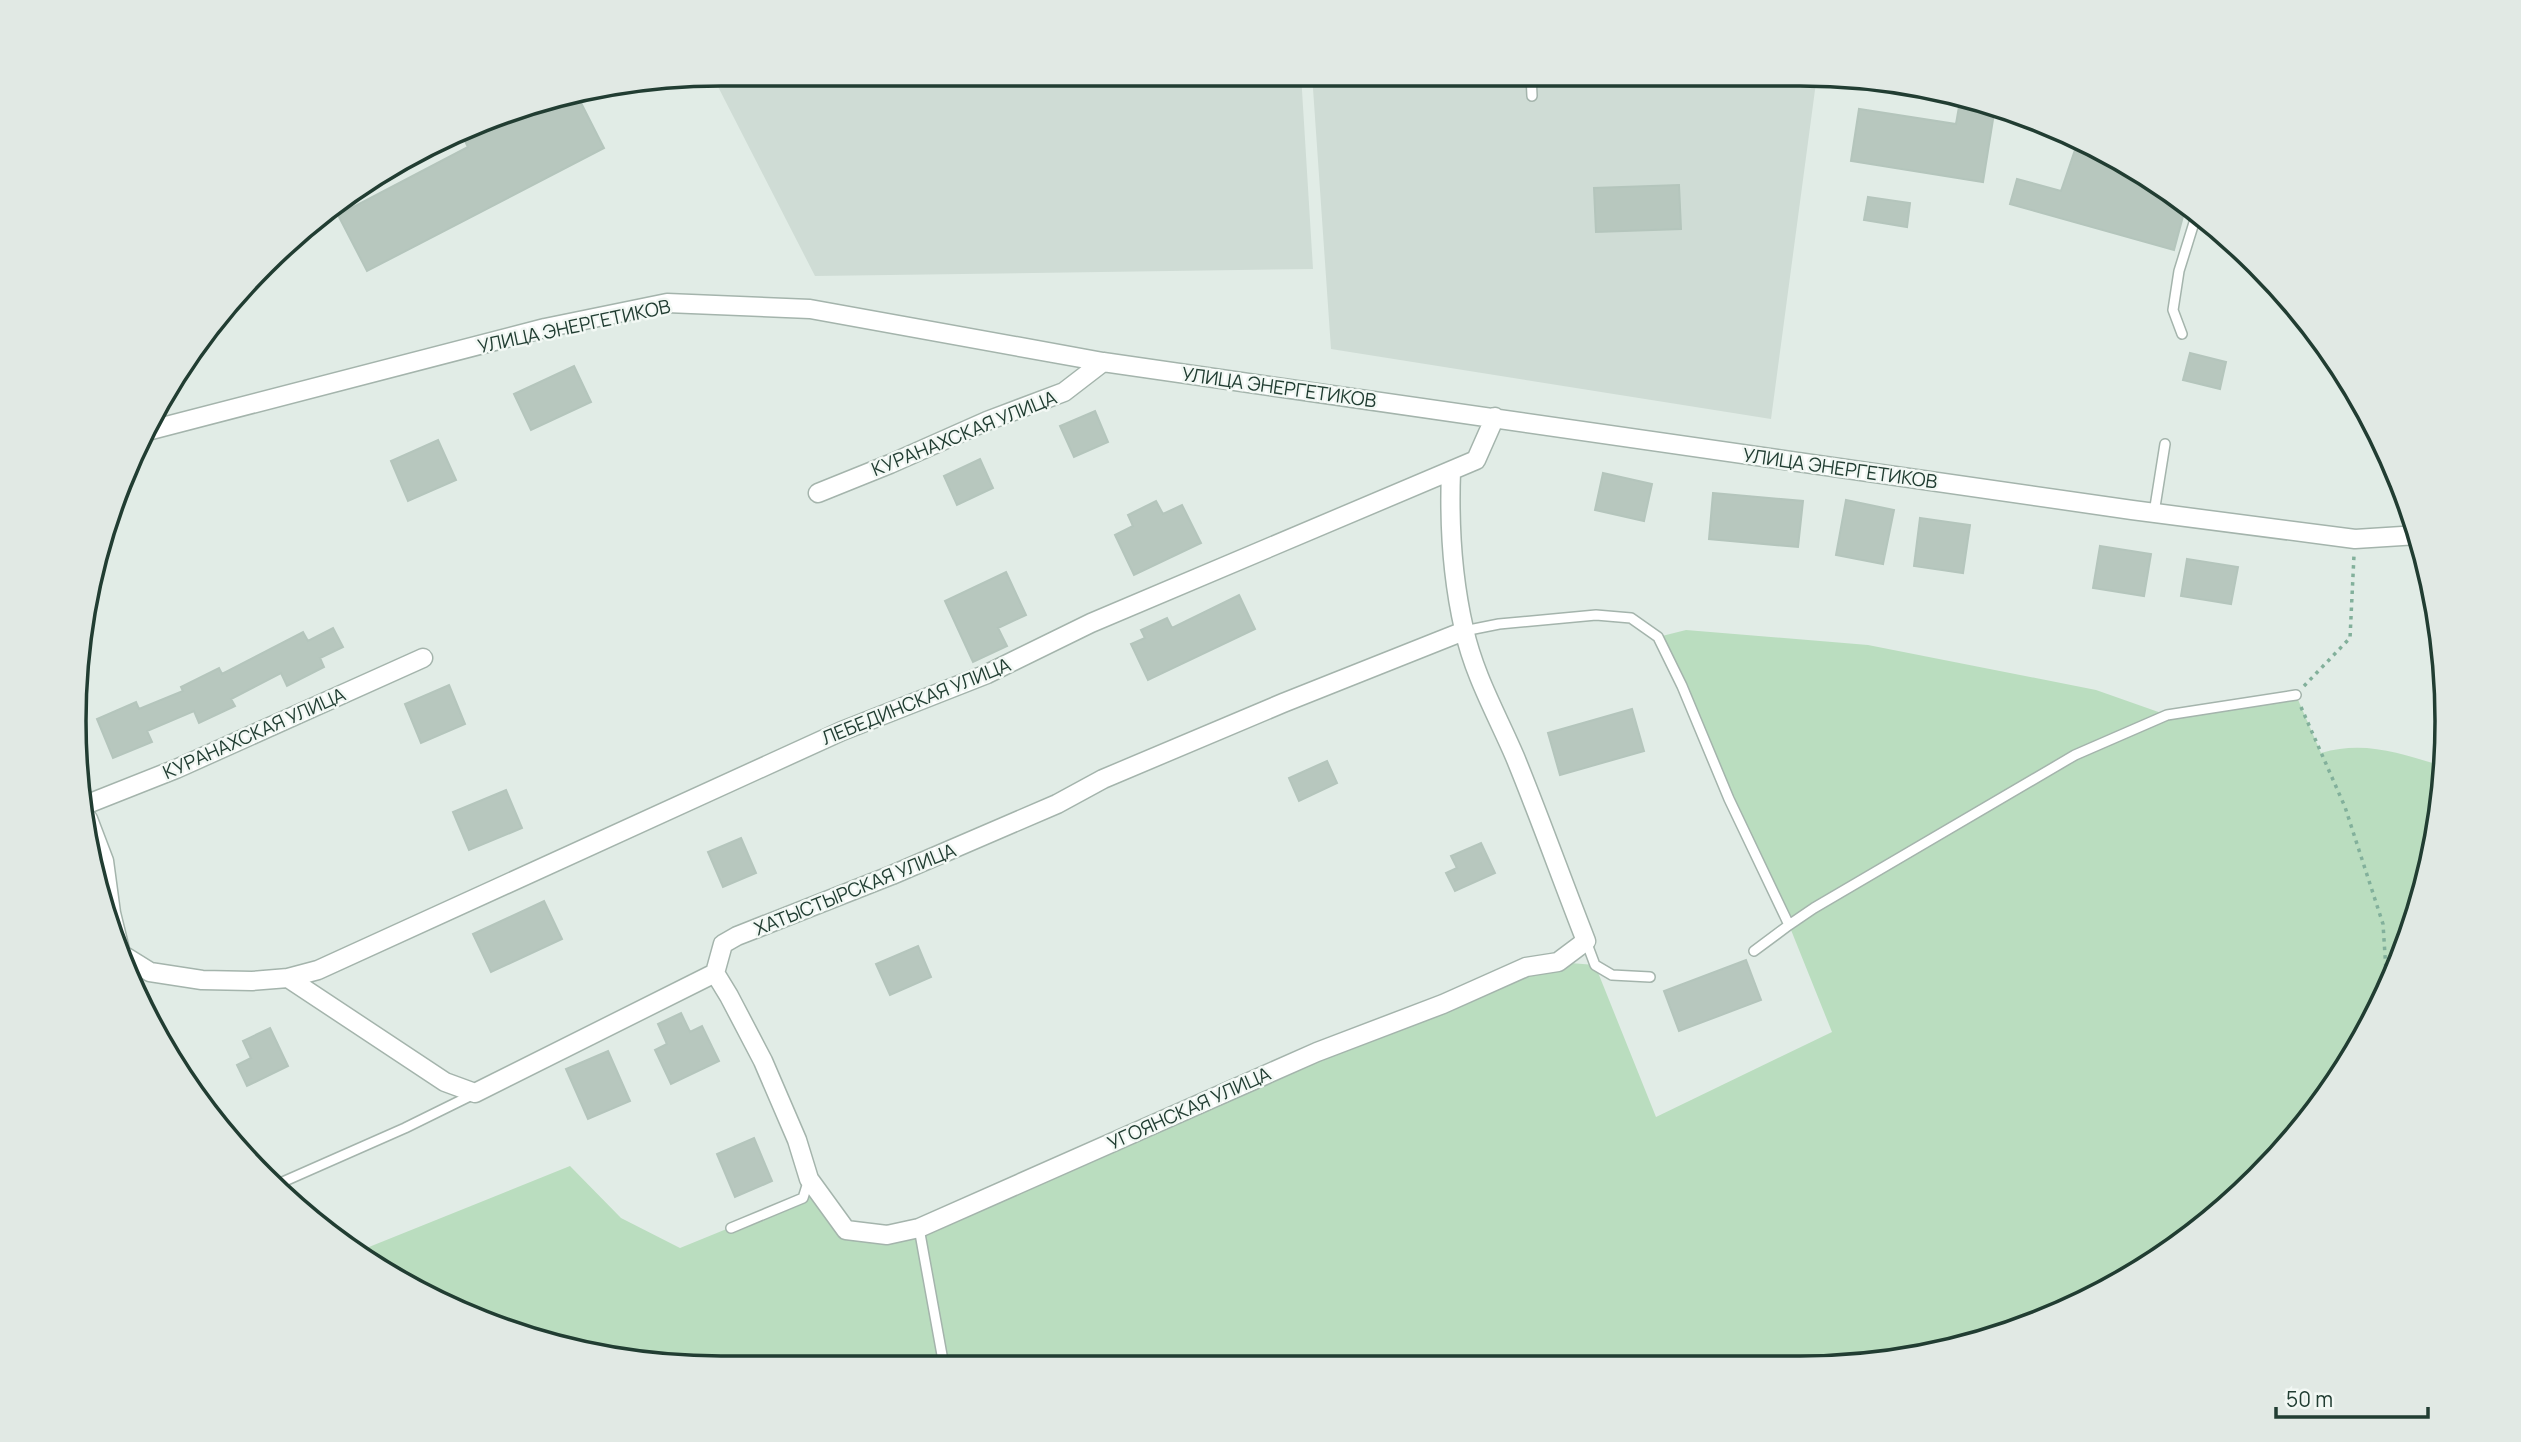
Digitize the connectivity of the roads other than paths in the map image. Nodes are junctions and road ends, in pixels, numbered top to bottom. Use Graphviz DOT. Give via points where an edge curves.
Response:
graph roads {
  1 [pos="1532,86"];
  2 [pos="1532,96"];
  3 [pos="2194,223"];
  4 [pos="2182,334"];
  5 [pos="1103,362"];
  6 [pos="1495,417"];
  7 [pos="157,428"];
  8 [pos="2165,444"];
  9 [pos="1451,471"];
  10 [pos="818,493"];
  11 [pos="2154,513"];
  12 [pos="2408,536"];
  13 [pos="1464,631"];
  14 [pos="423,658"];
  15 [pos="2296,695"];
  16 [pos="91,803"];
  17 [pos="98,846"];
  18 [pos="107,883"];
  19 [pos="1789,925"];
  20 [pos="1586,941"];
  21 [pos="1754,951"];
  22 [pos="133,961"];
  23 [pos="715,973"];
  24 [pos="1650,977"];
  25 [pos="289,978"];
  26 [pos="475,1093"];
  27 [pos="809,1179"];
  28 [pos="284,1181"];
  29 [pos="731,1228"];
  30 [pos="919,1228"];
  31 [pos="942,1356"];
  1 -- 2 [label="lane"];
  3 -- 4 [label="lane" via="2173,310"];
  5 -- 6 [label="street, УЛИЦА ЭНЕРГЕТИКОВ"];
  5 -- 7 [label="street, УЛИЦА ЭНЕРГЕТИКОВ" via="810,309 667,303 545,328"];
  5 -- 10 [label="street, КУРАНАХСКАЯ УЛИЦА" via="1064,392"];
  6 -- 9 [label="street, ЛЕБЕДИНСКАЯ УЛИЦА" via="1476,460"];
  6 -- 11 [label="street, УЛИЦА ЭНЕРГЕТИКОВ"];
  8 -- 11 [label="lane"];
  9 -- 13 [label="street" via="1449,514"];
  9 -- 25 [label="street, ЛЕБЕДИНСКАЯ УЛИЦА" via="1091,623 987,674 842,731 318,970"];
  11 -- 12 [label="street, УЛИЦА ЭНЕРГЕТИКОВ" via="2355,539"];
  13 -- 19 [label="lane" via="1597,615 1631,618 1658,637"];
  13 -- 20 [label="street"];
  13 -- 23 [label="street, ХАТЫСТЫРСКАЯ УЛИЦА" via="1103,779 1057,804 892,875 737,936 723,944"];
  14 -- 16 [label="street, КУРАНАХСКАЯ УЛИЦА"];
  15 -- 19 [label="lane" via="2167,715 2075,755"];
  17 -- 18 [label="street, ЛЕБЕДИНСКАЯ УЛИЦА"];
  19 -- 21 [label="lane"];
  20 -- 24 [label="lane" via="1595,965 1612,975"];
  20 -- 30 [label="street, УГОЯНСКАЯ УЛИЦА" via="1558,962 1526,967 1317,1052"];
  22 -- 25 [label="street, ЛЕБЕДИНСКАЯ УЛИЦА" via="150,972 202,980"];
  23 -- 26 [label="street"];
  23 -- 27 [label="street, УГОЯНСКАЯ УЛИЦА" via="763,1062"];
  25 -- 26 [label="street" via="445,1082"];
  26 -- 28 [label="lane"];
  27 -- 29 [label="lane" via="803,1198"];
  27 -- 30 [label="street, УГОЯНСКАЯ УЛИЦА" via="846,1230 887,1235"];
  30 -- 31 [label="lane"];
}
